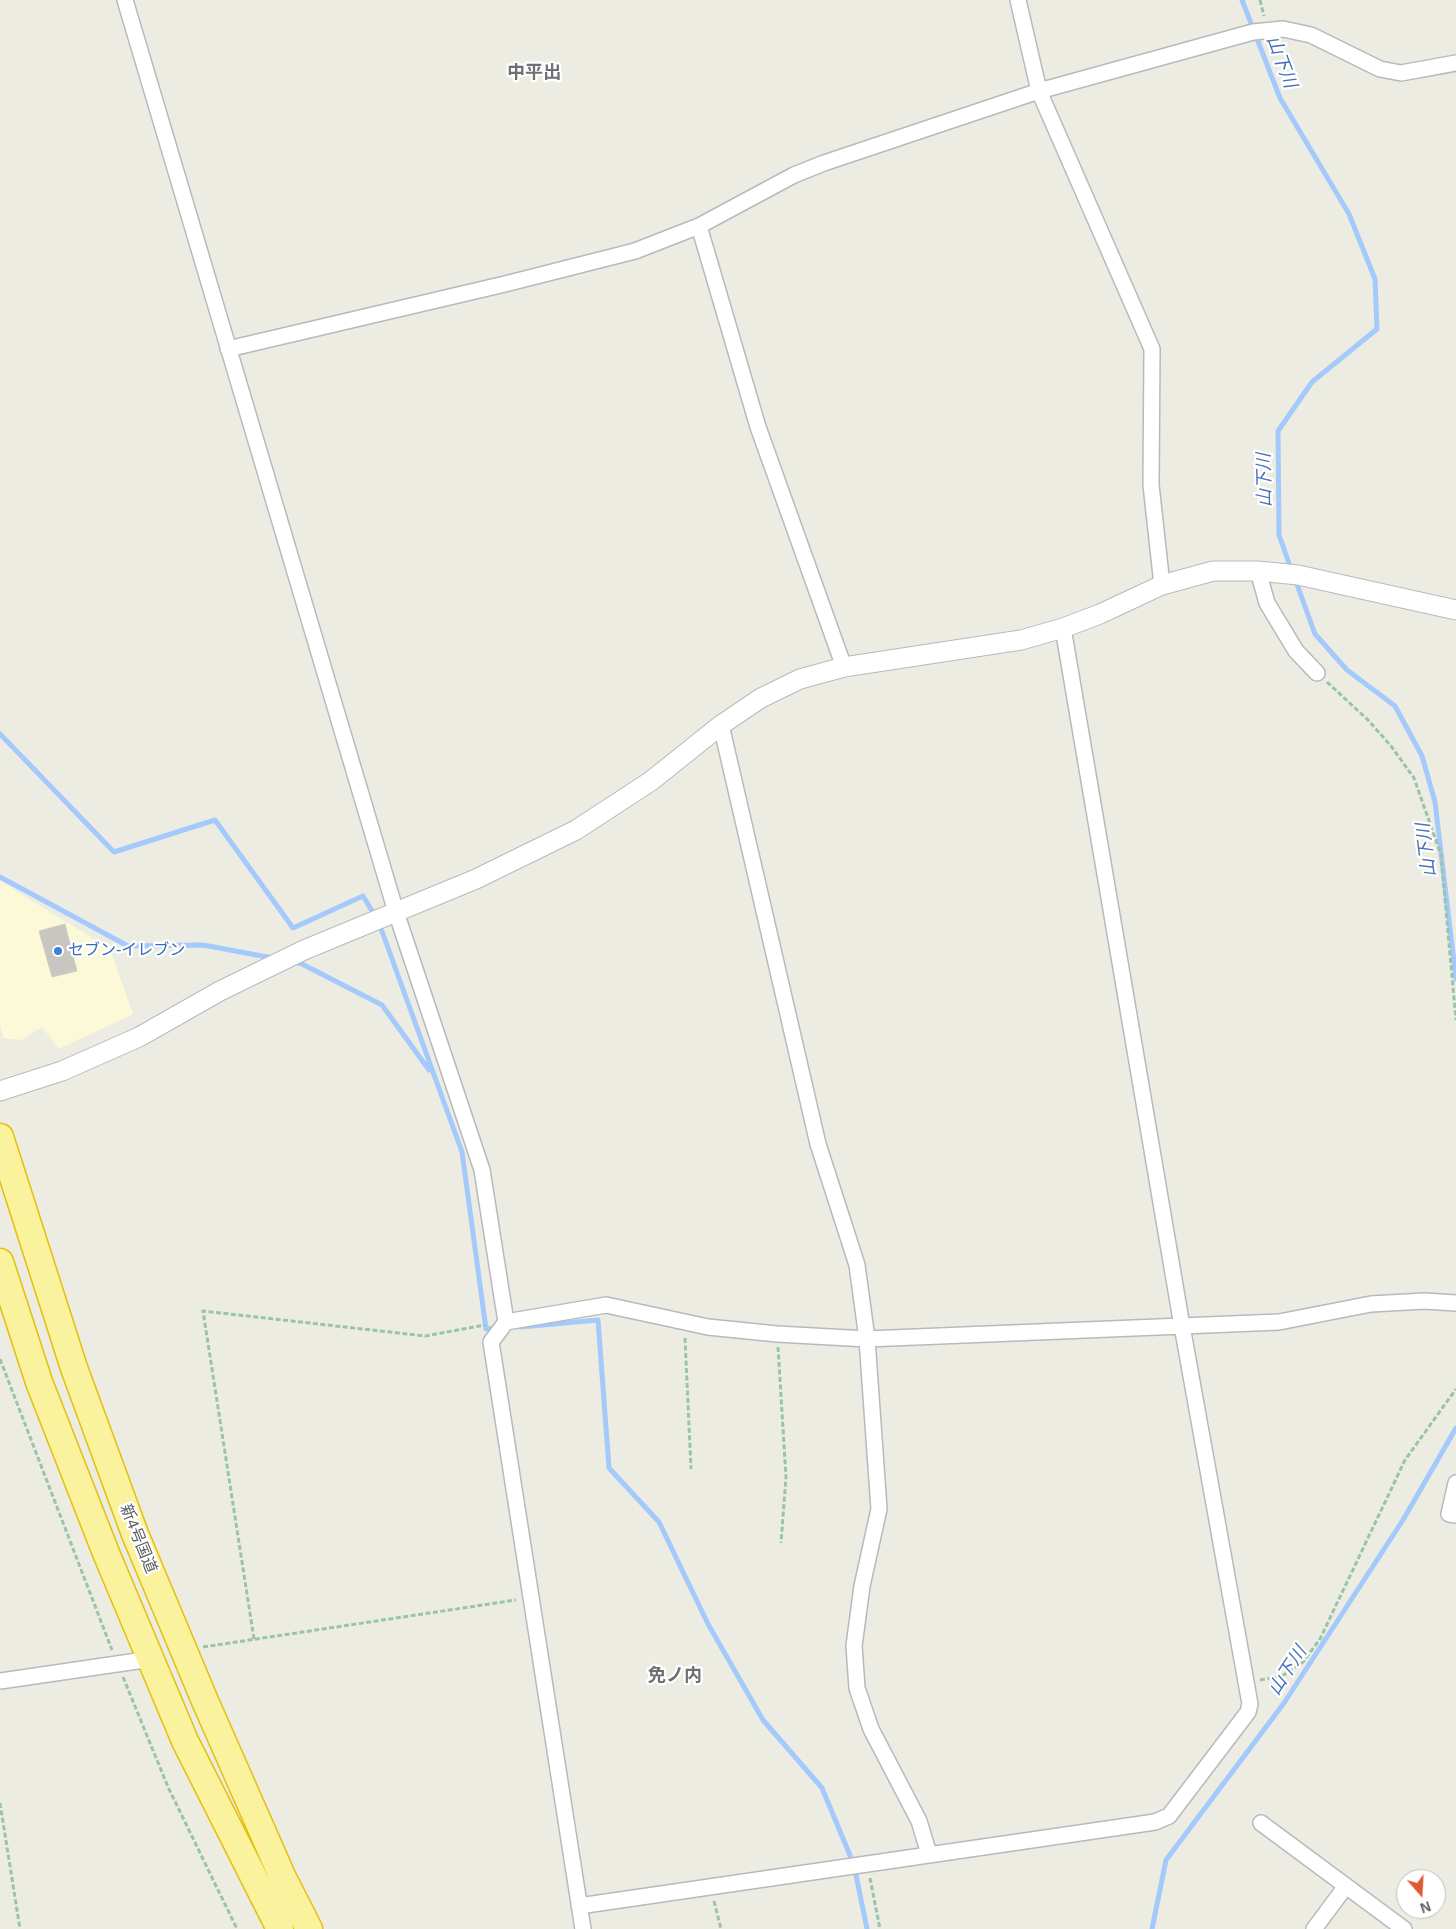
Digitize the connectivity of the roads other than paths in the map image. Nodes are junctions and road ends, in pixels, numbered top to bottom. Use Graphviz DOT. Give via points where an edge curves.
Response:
graph roads {
  1 [pos="125,0"];
  2 [pos="1018,0"];
  3 [pos="1456,63"];
  4 [pos="1039,92"];
  5 [pos="699,226"];
  6 [pos="228,349"];
  7 [pos="1258,571"];
  8 [pos="1162,585"];
  9 [pos="1456,610"];
  10 [pos="1063,628"];
  11 [pos="844,667"];
  12 [pos="1317,673"];
  13 [pos="721,725"];
  14 [pos="396,912"];
  15 [pos="0,1091"];
  16 [pos="0,1137"];
  17 [pos="0,1262"];
  18 [pos="1456,1302"];
  19 [pos="506,1322"];
  20 [pos="1182,1326"];
  21 [pos="867,1338"];
  22 [pos="1456,1483"];
  23 [pos="1456,1515"];
  24 [pos="151,1659"];
  25 [pos="0,1681"];
  26 [pos="185,1741"];
  27 [pos="1261,1823"];
  28 [pos="929,1854"];
  29 [pos="283,1878"];
  30 [pos="1346,1886"];
  31 [pos="579,1906"];
  32 [pos="263,1929"];
  33 [pos="280,1929"];
  34 [pos="309,1929"];
  35 [pos="324,1929"];
  36 [pos="583,1929"];
  37 [pos="1314,1929"];
  38 [pos="1404,1929"];
  1 -- 6 [label="street"];
  2 -- 4 [label="street"];
  3 -- 4 [label="street" via="1401,73 1380,69 1311,35 1283,29 1253,32"];
  4 -- 5 [label="street" via="824,162"];
  4 -- 8 [label="street" via="1152,349 1151,485"];
  5 -- 6 [label="street" via="635,251"];
  5 -- 11 [label="street" via="758,427"];
  6 -- 14 [label="street"];
  7 -- 8 [label="street" via="1212,571"];
  7 -- 9 [label="street" via="1298,575"];
  7 -- 12 [label="street" via="1267,603 1296,652"];
  8 -- 10 [label="street"];
  10 -- 11 [label="street" via="1021,640"];
  10 -- 20 [label="street"];
  11 -- 13 [label="street" via="800,679 761,698"];
  13 -- 14 [label="street" via="651,781 576,830 476,879"];
  13 -- 21 [label="street" via="818,1144 857,1265"];
  14 -- 15 [label="street" via="304,950 220,991 139,1037 62,1071"];
  14 -- 19 [label="street" via="482,1170"];
  16 -- 29 [label="highway, 新4号国道" via="74,1368 135,1534"];
  17 -- 24 [label="highway" via="38,1382"];
  18 -- 20 [label="street" via="1371,1304 1279,1322"];
  19 -- 21 [label="street" via="606,1305 708,1327"];
  19 -- 31 [label="street" via="491,1342"];
  20 -- 21 [label="street"];
  20 -- 28 [label="street" via="1250,1704 1248,1712 1169,1816 1155,1822"];
  21 -- 28 [label="street" via="880,1509 862,1586 854,1646 857,1688 871,1729 919,1821"];
  22 -- 23 [label="street" via="1449,1514"];
  24 -- 25 [label="street"];
  24 -- 26 [label="highway"];
  26 -- 32 [label="highway" via="228,1856"];
  26 -- 33 [label="highway"];
  27 -- 30 [label="street"];
  28 -- 31 [label="street"];
  29 -- 34 [label="highway, 新4号国道"];
  29 -- 35 [label="highway"];
  30 -- 37 [label="street"];
  30 -- 38 [label="street"];
  31 -- 36 [label="street"];
}
